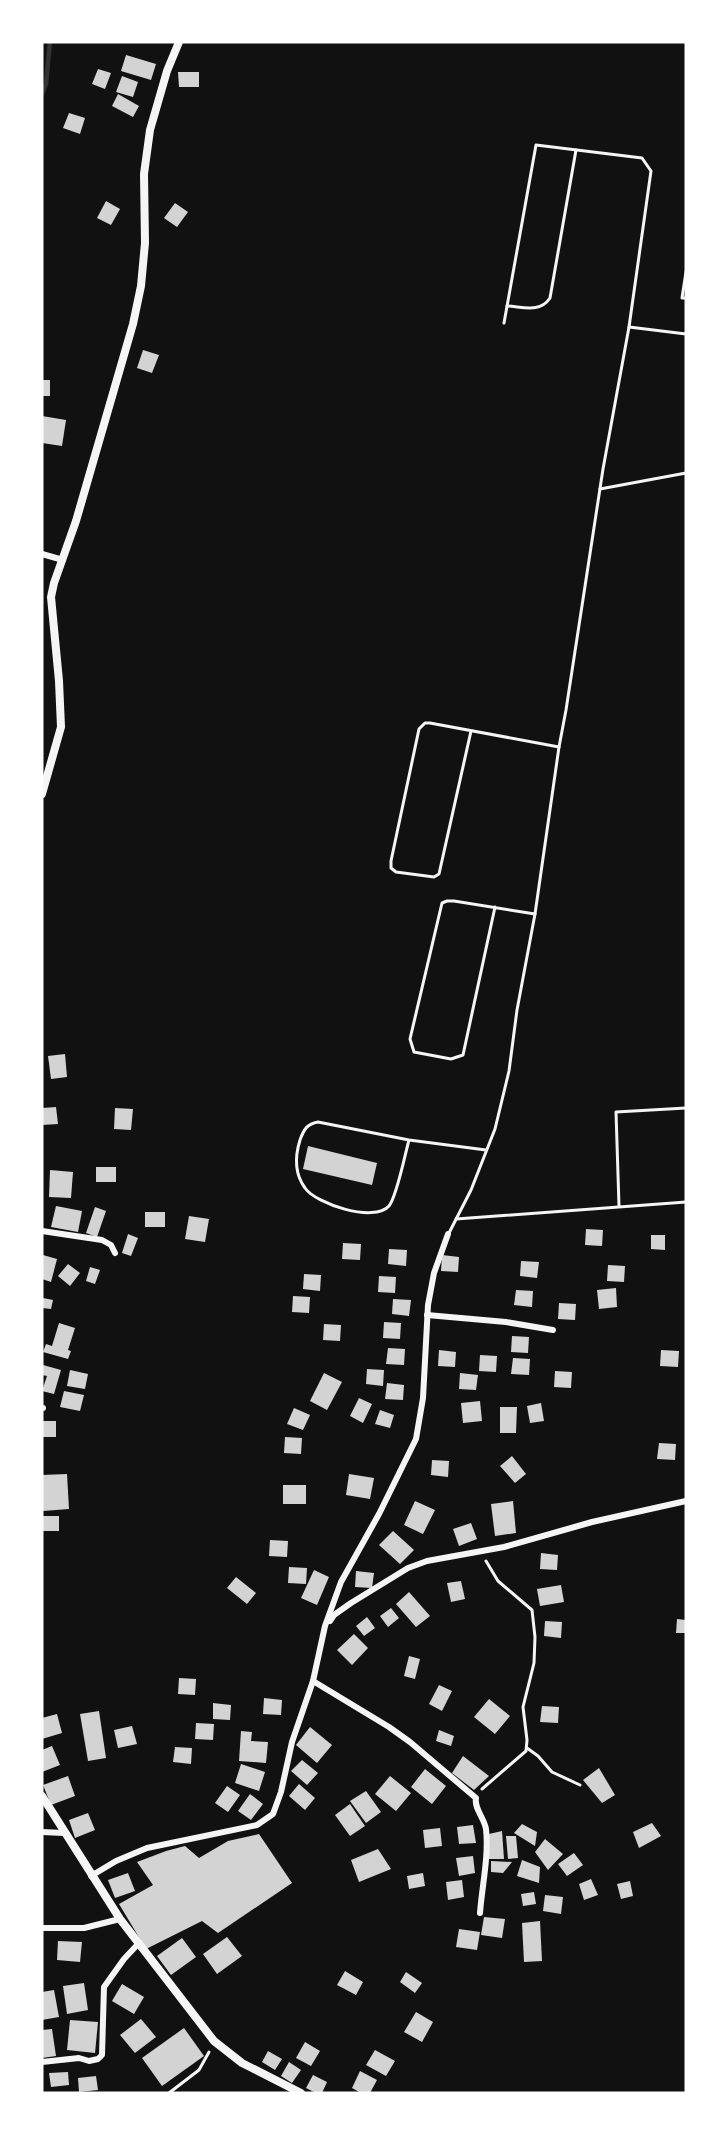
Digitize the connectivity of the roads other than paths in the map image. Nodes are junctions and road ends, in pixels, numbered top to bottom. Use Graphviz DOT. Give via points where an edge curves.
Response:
graph roads {
  1 [pos="179,42"];
  2 [pos="576,150"];
  3 [pos="686,272"];
  4 [pos="686,298"];
  5 [pos="507,306"];
  6 [pos="504,323"];
  7 [pos="629,327"];
  8 [pos="686,334"];
  9 [pos="686,473"];
  10 [pos="600,489"];
  11 [pos="42,554"];
  12 [pos="63,560"];
  13 [pos="471,730"];
  14 [pos="559,747"];
  15 [pos="42,794"];
  16 [pos="495,907"];
  17 [pos="535,914"];
  18 [pos="686,1108"];
  19 [pos="409,1140"];
  20 [pos="486,1150"];
  21 [pos="686,1202"];
  22 [pos="619,1206"];
  23 [pos="456,1219"];
  24 [pos="42,1231"];
  25 [pos="448,1234"];
  26 [pos="115,1253"];
  27 [pos="427,1315"];
  28 [pos="553,1330"];
  29 [pos="686,1501"];
  30 [pos="326,1626"];
  31 [pos="313,1682"];
  32 [pos="42,1796"];
  33 [pos="42,1832"];
  34 [pos="64,1833"];
  35 [pos="91,1876"];
  36 [pos="480,1913"];
  37 [pos="120,1919"];
  38 [pos="42,1928"];
  39 [pos="139,1943"];
  40 [pos="42,2062"];
  41 [pos="301,2093"];
  1 -- 12 [label="street" via="166,71 150,130 144,174 143,265 133,324"];
  2 -- 5 [label="lane" via="550,298 540,308"];
  2 -- 5 [label="lane" via="536,145"];
  2 -- 7 [label="lane" via="642,158 651,171"];
  3 -- 4 [label="lane" via="682,298"];
  5 -- 6 [label="lane"];
  7 -- 8 [label="lane"];
  7 -- 10 [label="lane"];
  9 -- 10 [label="lane"];
  10 -- 14 [label="lane"];
  11 -- 12 [label="street"];
  12 -- 15 [label="street" via="51,597 61,727"];
  13 -- 13 [label="lane" via="430,723 419,729 391,861 396,872 434,877 439,874"];
  13 -- 14 [label="lane"];
  14 -- 17 [label="lane"];
  16 -- 16 [label="lane" via="463,1055 451,1059 414,1052 410,1039 440,907 447,900"];
  16 -- 17 [label="lane"];
  17 -- 20 [label="lane" via="509,1071"];
  18 -- 22 [label="lane" via="616,1112"];
  19 -- 19 [label="lane" via="310,1123 295,1157 297,1170 305,1188 319,1201 340,1208 382,1211 394,1198"];
  19 -- 20 [label="lane"];
  20 -- 23 [label="lane"];
  21 -- 22 [label="lane"];
  22 -- 23 [label="lane"];
  23 -- 25 [label="lane"];
  24 -- 26 [label="street" via="102,1240"];
  25 -- 27 [label="street" via="434,1273"];
  27 -- 28 [label="street"];
  27 -- 30 [label="street" via="423,1398 416,1439 341,1582"];
  29 -- 30 [label="street" via="504,1547 427,1561 408,1568 351,1603"];
  30 -- 31 [label="street"];
  31 -- 35 [label="street" via="292,1742 277,1805 267,1820 239,1830 147,1848"];
  31 -- 36 [label="street" via="388,1727 476,1798 486,1828"];
  32 -- 34 [label="street"];
  33 -- 34 [label="street"];
  34 -- 35 [label="street"];
  35 -- 37 [label="street"];
  37 -- 38 [label="street" via="84,1928"];
  37 -- 39 [label="street"];
  39 -- 40 [label="street" via="104,1988 102,2055 89,2061 79,2058"];
  39 -- 41 [label="street" via="214,2042 242,2063"];
}
